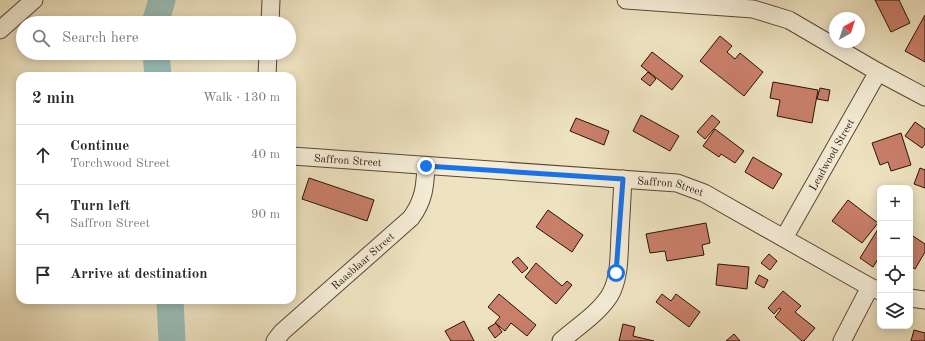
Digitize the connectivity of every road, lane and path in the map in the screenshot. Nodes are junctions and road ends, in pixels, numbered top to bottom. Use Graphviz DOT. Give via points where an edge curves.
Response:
graph roads {
  1 [pos="34,0"];
  2 [pos="271,0"];
  3 [pos="626,0"];
  4 [pos="754,4"];
  5 [pos="270,16"];
  6 [pos="0,30"];
  7 [pos="268,60"];
  8 [pos="267,72"];
  9 [pos="878,72"];
  10 [pos="925,98"];
  11 [pos="296,156"];
  12 [pos="426,166"];
  13 [pos="623,179"];
  14 [pos="784,238"];
  15 [pos="875,289"];
  16 [pos="913,298"];
  17 [pos="925,300"];
  18 [pos="275,341"];
  19 [pos="561,341"];
  20 [pos="842,341"];
  1 -- 6 [label="street"];
  2 -- 5 [label="street"];
  3 -- 4 [label="street"];
  4 -- 9 [label="street" via="788,20"];
  7 -- 8 [label="street"];
  9 -- 10 [label="street"];
  9 -- 14 [label="street, Leadwood Street"];
  11 -- 12 [label="street, Saffron Street"];
  12 -- 13 [label="street, Saffron Street"];
  12 -- 18 [label="street, Raasblaar Street" via="423,198 411,218"];
  13 -- 14 [label="street, Saffron Street" via="686,186 704,193"];
  13 -- 19 [label="street" via="618,260 611,293"];
  14 -- 15 [label="street, Saffron Street"];
  15 -- 20 [label="street"];
  16 -- 17 [label="street"];
}
